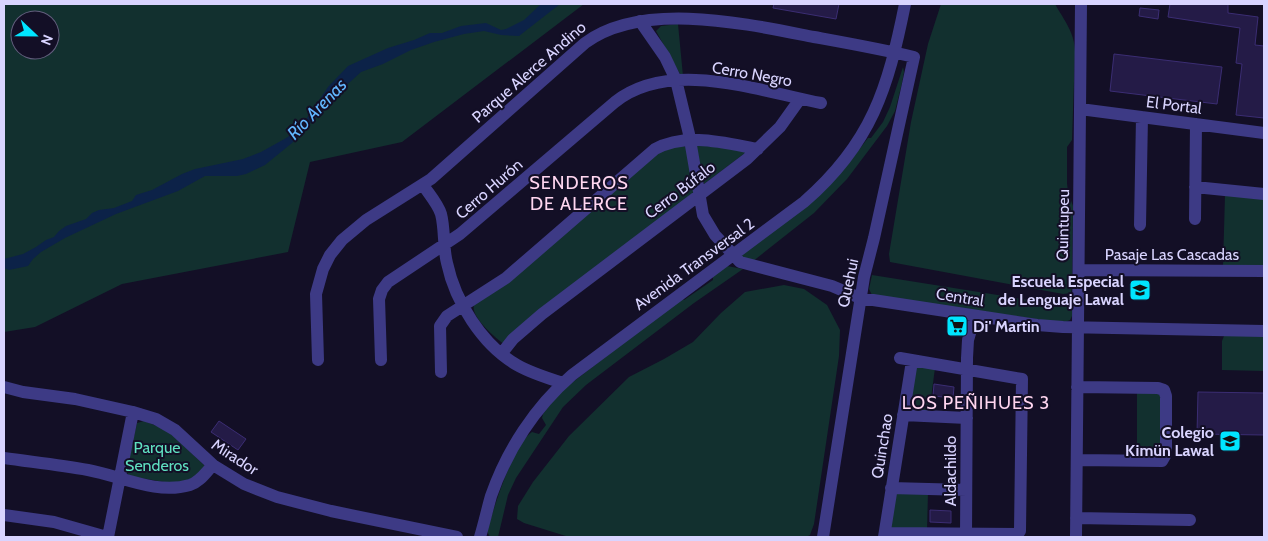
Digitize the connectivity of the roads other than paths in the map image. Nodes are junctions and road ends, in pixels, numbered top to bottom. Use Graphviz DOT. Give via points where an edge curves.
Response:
graph roads {
  1 [pos="905,4"];
  2 [pos="1081,4"];
  3 [pos="640,21"];
  4 [pos="895,53"];
  5 [pos="676,80"];
  6 [pos="800,100"];
  7 [pos="821,104"];
  8 [pos="1080,109"];
  9 [pos="1142,117"];
  10 [pos="1196,124"];
  11 [pos="1264,133"];
  12 [pos="690,140"];
  13 [pos="758,149"];
  14 [pos="423,185"];
  15 [pos="1195,187"];
  16 [pos="1264,194"];
  17 [pos="699,196"];
  18 [pos="1195,219"];
  19 [pos="1140,225"];
  20 [pos="444,246"];
  21 [pos="732,255"];
  22 [pos="1078,270"];
  23 [pos="1264,271"];
  24 [pos="860,298"];
  25 [pos="463,305"];
  26 [pos="975,316"];
  27 [pos="1078,327"];
  28 [pos="1264,331"];
  29 [pos="502,353"];
  30 [pos="318,360"];
  31 [pos="381,360"];
  32 [pos="967,370"];
  33 [pos="441,372"];
  34 [pos="563,383"];
  35 [pos="1077,387"];
  36 [pos="4,388"];
  37 [pos="133,412"];
  38 [pos="903,415"];
  39 [pos="966,418"];
  40 [pos="4,458"];
  41 [pos="1077,460"];
  42 [pos="213,465"];
  43 [pos="120,478"];
  44 [pos="891,488"];
  45 [pos="966,490"];
  46 [pos="4,515"];
  47 [pos="1076,518"];
  48 [pos="1190,520"];
  49 [pos="884,535"];
  50 [pos="966,536"];
  51 [pos="107,537"];
  52 [pos="457,537"];
  53 [pos="480,537"];
  54 [pos="823,537"];
  55 [pos="1076,537"];
  1 -- 4 [label="street, Avenida Transversal 2"];
  2 -- 8 [label="street, Quintupeu"];
  3 -- 4 [label="street, Parque Alerce Andino" via="672,18 730,21"];
  3 -- 5 [label="street" via="665,57"];
  3 -- 14 [label="street, Parque Alerce Andino" via="610,28 592,38"];
  4 -- 21 [label="street, Avenida Transversal 2" via="874,112 841,165 804,202"];
  4 -- 24 [label="street, Quehui" via="914,57"];
  5 -- 6 [label="street, Cerro Negro" via="725,83"];
  5 -- 12 [label="street"];
  5 -- 20 [label="street, Cerro Hurón" via="646,85 623,96"];
  6 -- 7 [label="street, Cerro Negro"];
  6 -- 13 [label="street, Cerro Búfalo"];
  8 -- 9 [label="street, El Portal"];
  8 -- 22 [label="street, Quintupeu"];
  9 -- 10 [label="street, El Portal"];
  9 -- 19 [label="street"];
  10 -- 11 [label="street, El Portal"];
  10 -- 15 [label="street"];
  12 -- 13 [label="street"];
  12 -- 17 [label="street"];
  12 -- 25 [label="street" via="670,142 655,149 506,278"];
  13 -- 17 [label="street, Cerro Búfalo"];
  14 -- 20 [label="street" via="441,216"];
  14 -- 30 [label="street, Parque Alerce Andino" via="357,227 330,255 316,294"];
  15 -- 16 [label="street"];
  15 -- 18 [label="street"];
  17 -- 21 [label="street" via="708,226"];
  17 -- 29 [label="street, Cerro Búfalo" via="542,314"];
  20 -- 25 [label="street" via="450,277"];
  20 -- 31 [label="street, Cerro Hurón" via="388,282 382,290 379,299"];
  21 -- 24 [label="street, Central" via="747,265 808,279"];
  21 -- 34 [label="street, Avenida Transversal 2"];
  22 -- 23 [label="street, Pasaje Las Cascadas"];
  22 -- 27 [label="street, Quintupeu"];
  24 -- 26 [label="street, Central"];
  24 -- 54 [label="street, Quehui"];
  25 -- 29 [label="street" via="481,332"];
  25 -- 33 [label="street" via="447,316 440,326"];
  26 -- 27 [label="street, Central" via="1052,327"];
  26 -- 32 [label="street, Aldachildo" via="968,340"];
  27 -- 28 [label="street, Central"];
  27 -- 35 [label="street, Quintupeu"];
  29 -- 34 [label="street" via="527,370"];
  32 -- 38 [label="street, Quinchao" via="906,360"];
  32 -- 39 [label="street, Aldachildo"];
  32 -- 50 [label="street" via="1022,379 1022,400 1020,533"];
  34 -- 53 [label="street, Avenida Transversal 2" via="534,415 507,460 491,496"];
  35 -- 41 [label="street, Quintupeu"];
  35 -- 41 [label="street" via="1158,388 1164,390 1166,396 1164,459"];
  36 -- 37 [label="street, Mirador"];
  37 -- 42 [label="street, Mirador" via="169,426"];
  37 -- 43 [label="street"];
  38 -- 39 [label="street"];
  38 -- 44 [label="street, Quinchao"];
  39 -- 45 [label="street, Aldachildo"];
  40 -- 43 [label="street" via="89,470"];
  41 -- 47 [label="street, Quintupeu"];
  42 -- 43 [label="street" via="199,481 184,487 160,487"];
  42 -- 52 [label="street, Mirador" via="244,484 287,501"];
  43 -- 51 [label="street"];
  44 -- 45 [label="street"];
  44 -- 49 [label="street, Quinchao"];
  45 -- 50 [label="street, Aldachildo"];
  46 -- 51 [label="street" via="54,522"];
  47 -- 48 [label="street"];
  47 -- 55 [label="street, Quintupeu"];
  49 -- 50 [label="street"];
}
